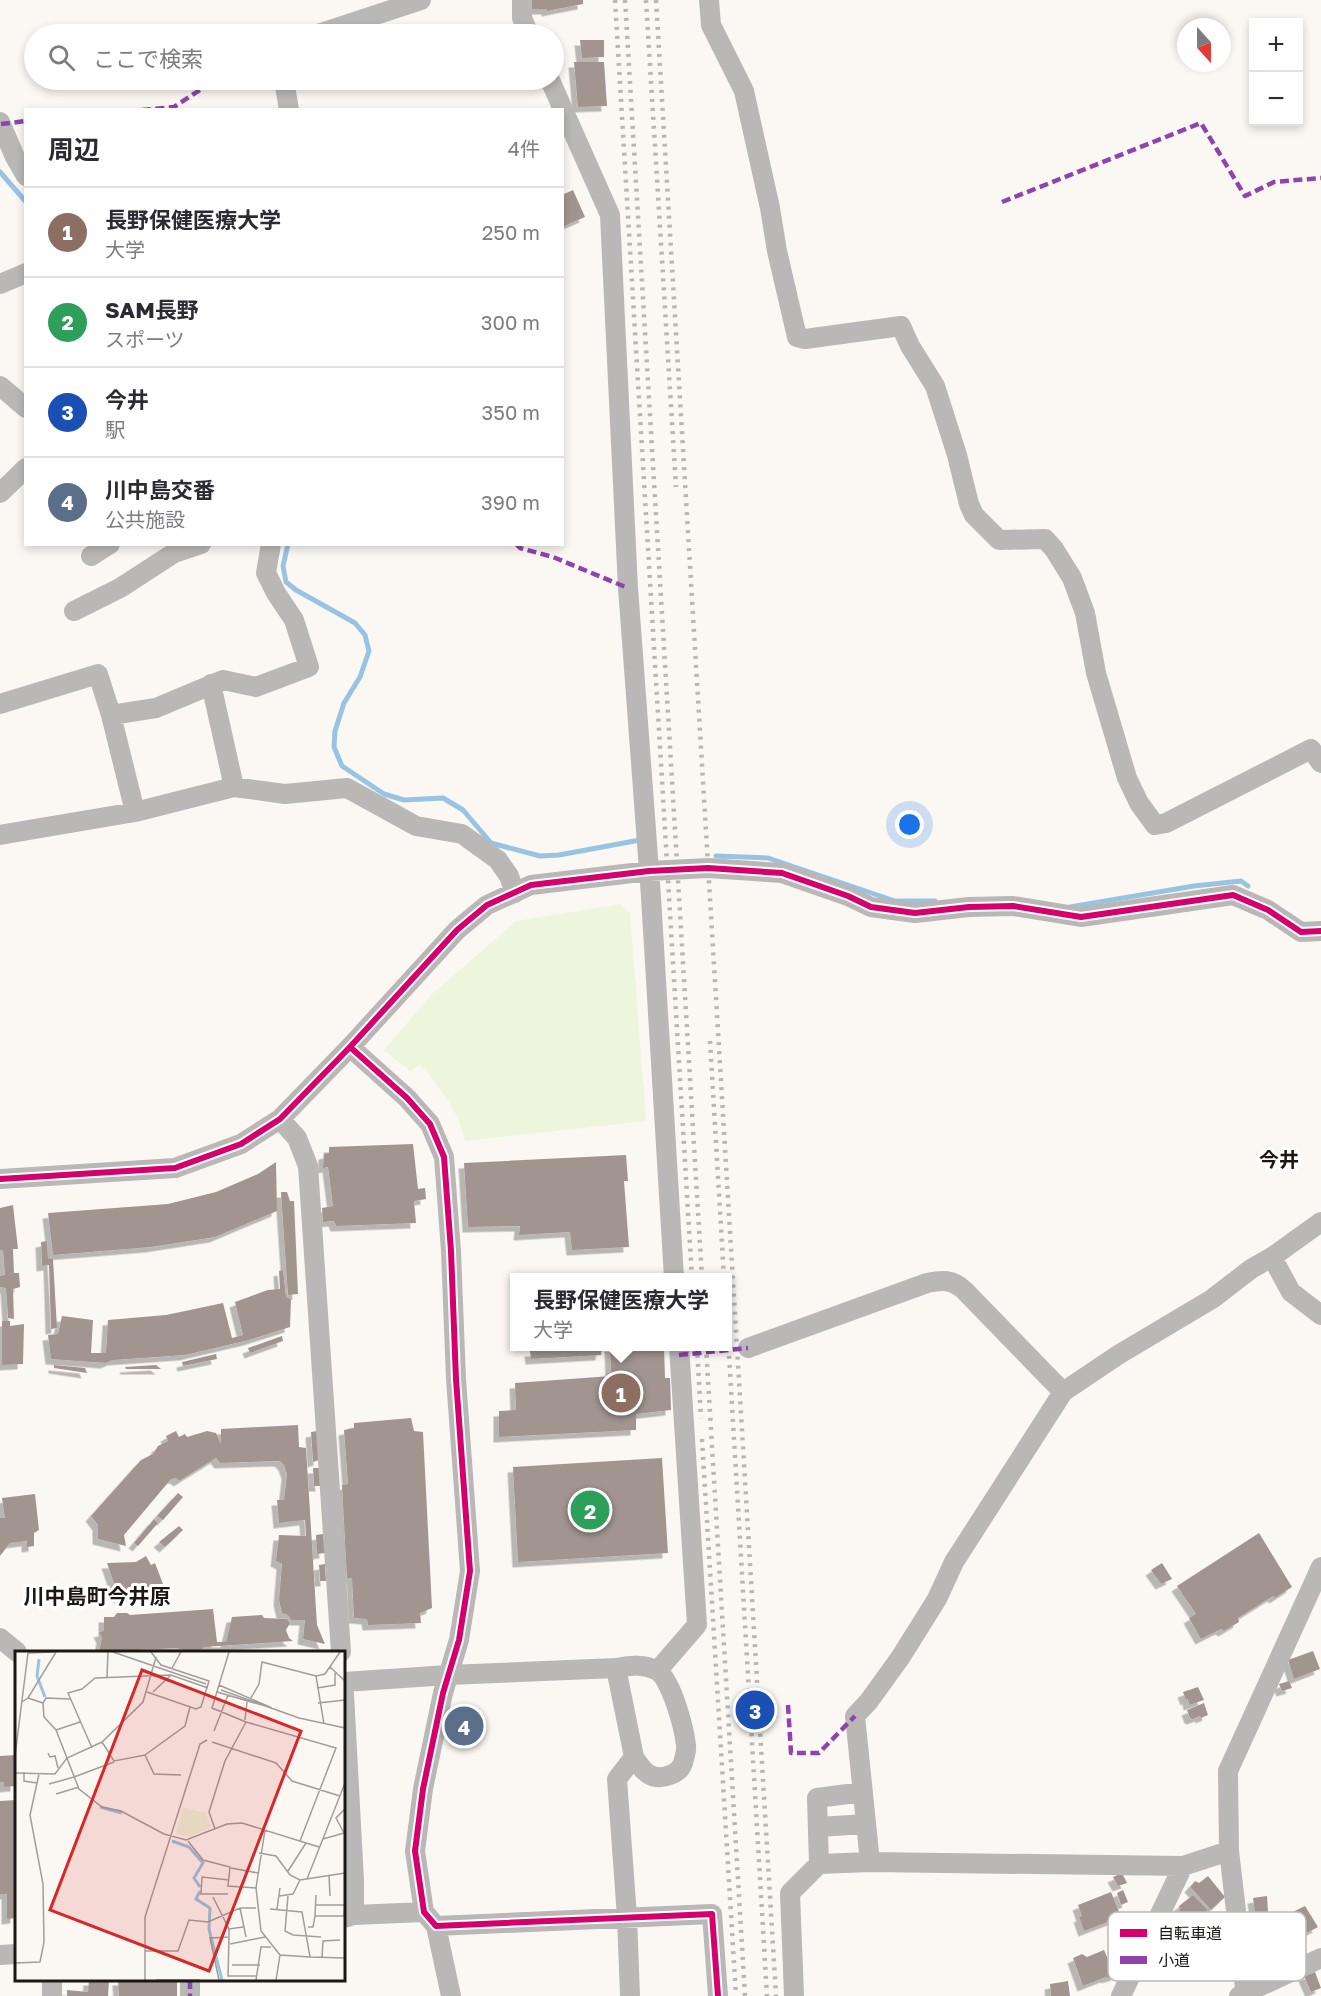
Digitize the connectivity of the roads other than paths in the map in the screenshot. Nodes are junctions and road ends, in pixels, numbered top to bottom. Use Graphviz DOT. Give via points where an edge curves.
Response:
graph roads {
  1 [pos="421,0"];
  2 [pos="522,0"];
  3 [pos="709,0"];
  4 [pos="348,24"];
  5 [pos="525,24"];
  6 [pos="286,90"];
  7 [pos="554,90"];
  8 [pos="289,108"];
  9 [pos="562,108"];
  10 [pos="564,112"];
  11 [pos="0,122"];
  12 [pos="24,173"];
  13 [pos="24,274"];
  14 [pos="0,284"];
  15 [pos="0,386"];
  16 [pos="24,406"];
  17 [pos="24,470"];
  18 [pos="0,493"];
  19 [pos="107,546"];
  20 [pos="189,546"];
  21 [pos="271,546"];
  22 [pos="171,549"];
  23 [pos="91,556"];
  24 [pos="74,611"];
  25 [pos="211,684"];
  26 [pos="0,704"];
  27 [pos="111,715"];
  28 [pos="1321,763"];
  29 [pos="234,787"];
  30 [pos="135,812"];
  31 [pos="0,835"];
  32 [pos="649,871"];
  33 [pos="515,892"];
  34 [pos="1321,931"];
  35 [pos="350,1047"];
  36 [pos="280,1119"];
  37 [pos="0,1179"];
  38 [pos="1321,1222"];
  39 [pos="1272,1257"];
  40 [pos="674,1273"];
  41 [pos="1321,1315"];
  42 [pos="748,1348"];
  43 [pos="679,1351"];
  44 [pos="1064,1392"];
  45 [pos="1321,1567"];
  46 [pos="0,1638"];
  47 [pos="15,1651"];
  48 [pos="341,1651"];
  49 [pos="616,1668"];
  50 [pos="658,1670"];
  51 [pos="448,1675"];
  52 [pos="345,1682"];
  53 [pos="345,1713"];
  54 [pos="634,1757"];
  55 [pos="863,1792"];
  56 [pos="866,1824"];
  57 [pos="818,1827"];
  58 [pos="1229,1851"];
  59 [pos="870,1863"];
  60 [pos="819,1864"];
  61 [pos="1183,1866"];
  62 [pos="1161,1912"];
  63 [pos="1235,1912"];
  64 [pos="349,1917"];
  65 [pos="627,1917"];
  66 [pos="430,1919"];
  67 [pos="15,1954"];
  68 [pos="0,1955"];
  69 [pos="1321,1958"];
  70 [pos="1306,1965"];
  71 [pos="1128,1981"];
  72 [pos="1273,1981"];
  73 [pos="1244,1995"];
  74 [pos="451,1996"];
  75 [pos="630,1996"];
  76 [pos="718,1996"];
  77 [pos="794,1996"];
  78 [pos="1121,1996"];
  1 -- 4 [label="street"];
  2 -- 5 [label="street"];
  3 -- 28 [label="street" via="711,25 744,91 797,337 901,326 935,386 974,515 999,540 1045,539 1072,578 1085,613 1096,673 1127,778 1155,825 1166,823 1311,749"];
  6 -- 8 [label="street"];
  7 -- 9 [label="street"];
  10 -- 32 [label="street" via="610,215 628,588"];
  11 -- 12 [label="street"];
  13 -- 14 [label="street"];
  15 -- 16 [label="street"];
  17 -- 18 [label="street"];
  19 -- 23 [label="street"];
  20 -- 22 [label="street"];
  21 -- 25 [label="street" via="266,573 294,620 309,667 256,687 223,680"];
  22 -- 24 [label="street" via="120,588"];
  25 -- 27 [label="street" via="156,708"];
  25 -- 29 [label="street"];
  26 -- 27 [label="street" via="98,674"];
  27 -- 30 [label="street"];
  29 -- 30 [label="street"];
  29 -- 33 [label="street" via="285,794 348,788 416,826 462,834 498,860"];
  30 -- 31 [label="street"];
  32 -- 33 [label="street" via="531,885"];
  32 -- 34 [label="street" via="708,868 782,873 871,907 915,913 1013,906 1081,917 1233,895 1268,910 1301,932"];
  32 -- 40 [label="street"];
  33 -- 35 [label="street" via="487,905 457,930"];
  35 -- 36 [label="street"];
  35 -- 51 [label="street" via="430,1124 444,1157 470,1571 459,1640"];
  36 -- 37 [label="street" via="241,1144 176,1168"];
  36 -- 48 [label="street" via="297,1138 308,1166"];
  38 -- 39 [label="street"];
  39 -- 41 [label="street" via="1291,1292"];
  39 -- 44 [label="street"];
  42 -- 44 [label="street" via="927,1283 947,1280 964,1290"];
  43 -- 50 [label="street" via="697,1625"];
  44 -- 55 [label="street" via="954,1562 937,1599 900,1658 855,1716"];
  45 -- 58 [label="street" via="1228,1771"];
  46 -- 47 [label="street"];
  49 -- 50 [label="street" via="640,1664"];
  49 -- 51 [label="street"];
  49 -- 54 [label="street"];
  50 -- 54 [label="street" via="674,1701 687,1748 682,1766 662,1778 651,1777"];
  51 -- 52 [label="street"];
  51 -- 66 [label="street" via="424,1780 415,1851"];
  53 -- 64 [label="street" via="354,1881"];
  54 -- 65 [label="street" via="617,1779"];
  55 -- 56 [label="street"];
  55 -- 57 [label="street" via="817,1798"];
  56 -- 57 [label="street"];
  56 -- 59 [label="street"];
  57 -- 60 [label="street"];
  58 -- 61 [label="street"];
  58 -- 63 [label="street"];
  59 -- 60 [label="street"];
  59 -- 61 [label="street"];
  60 -- 77 [label="street" via="790,1893"];
  61 -- 62 [label="street"];
  64 -- 66 [label="street"];
  65 -- 66 [label="street"];
  65 -- 75 [label="street"];
  65 -- 76 [label="street" via="712,1914"];
  66 -- 74 [label="street"];
  67 -- 68 [label="street"];
  69 -- 70 [label="street"];
  71 -- 78 [label="street"];
  72 -- 73 [label="street"];
}
